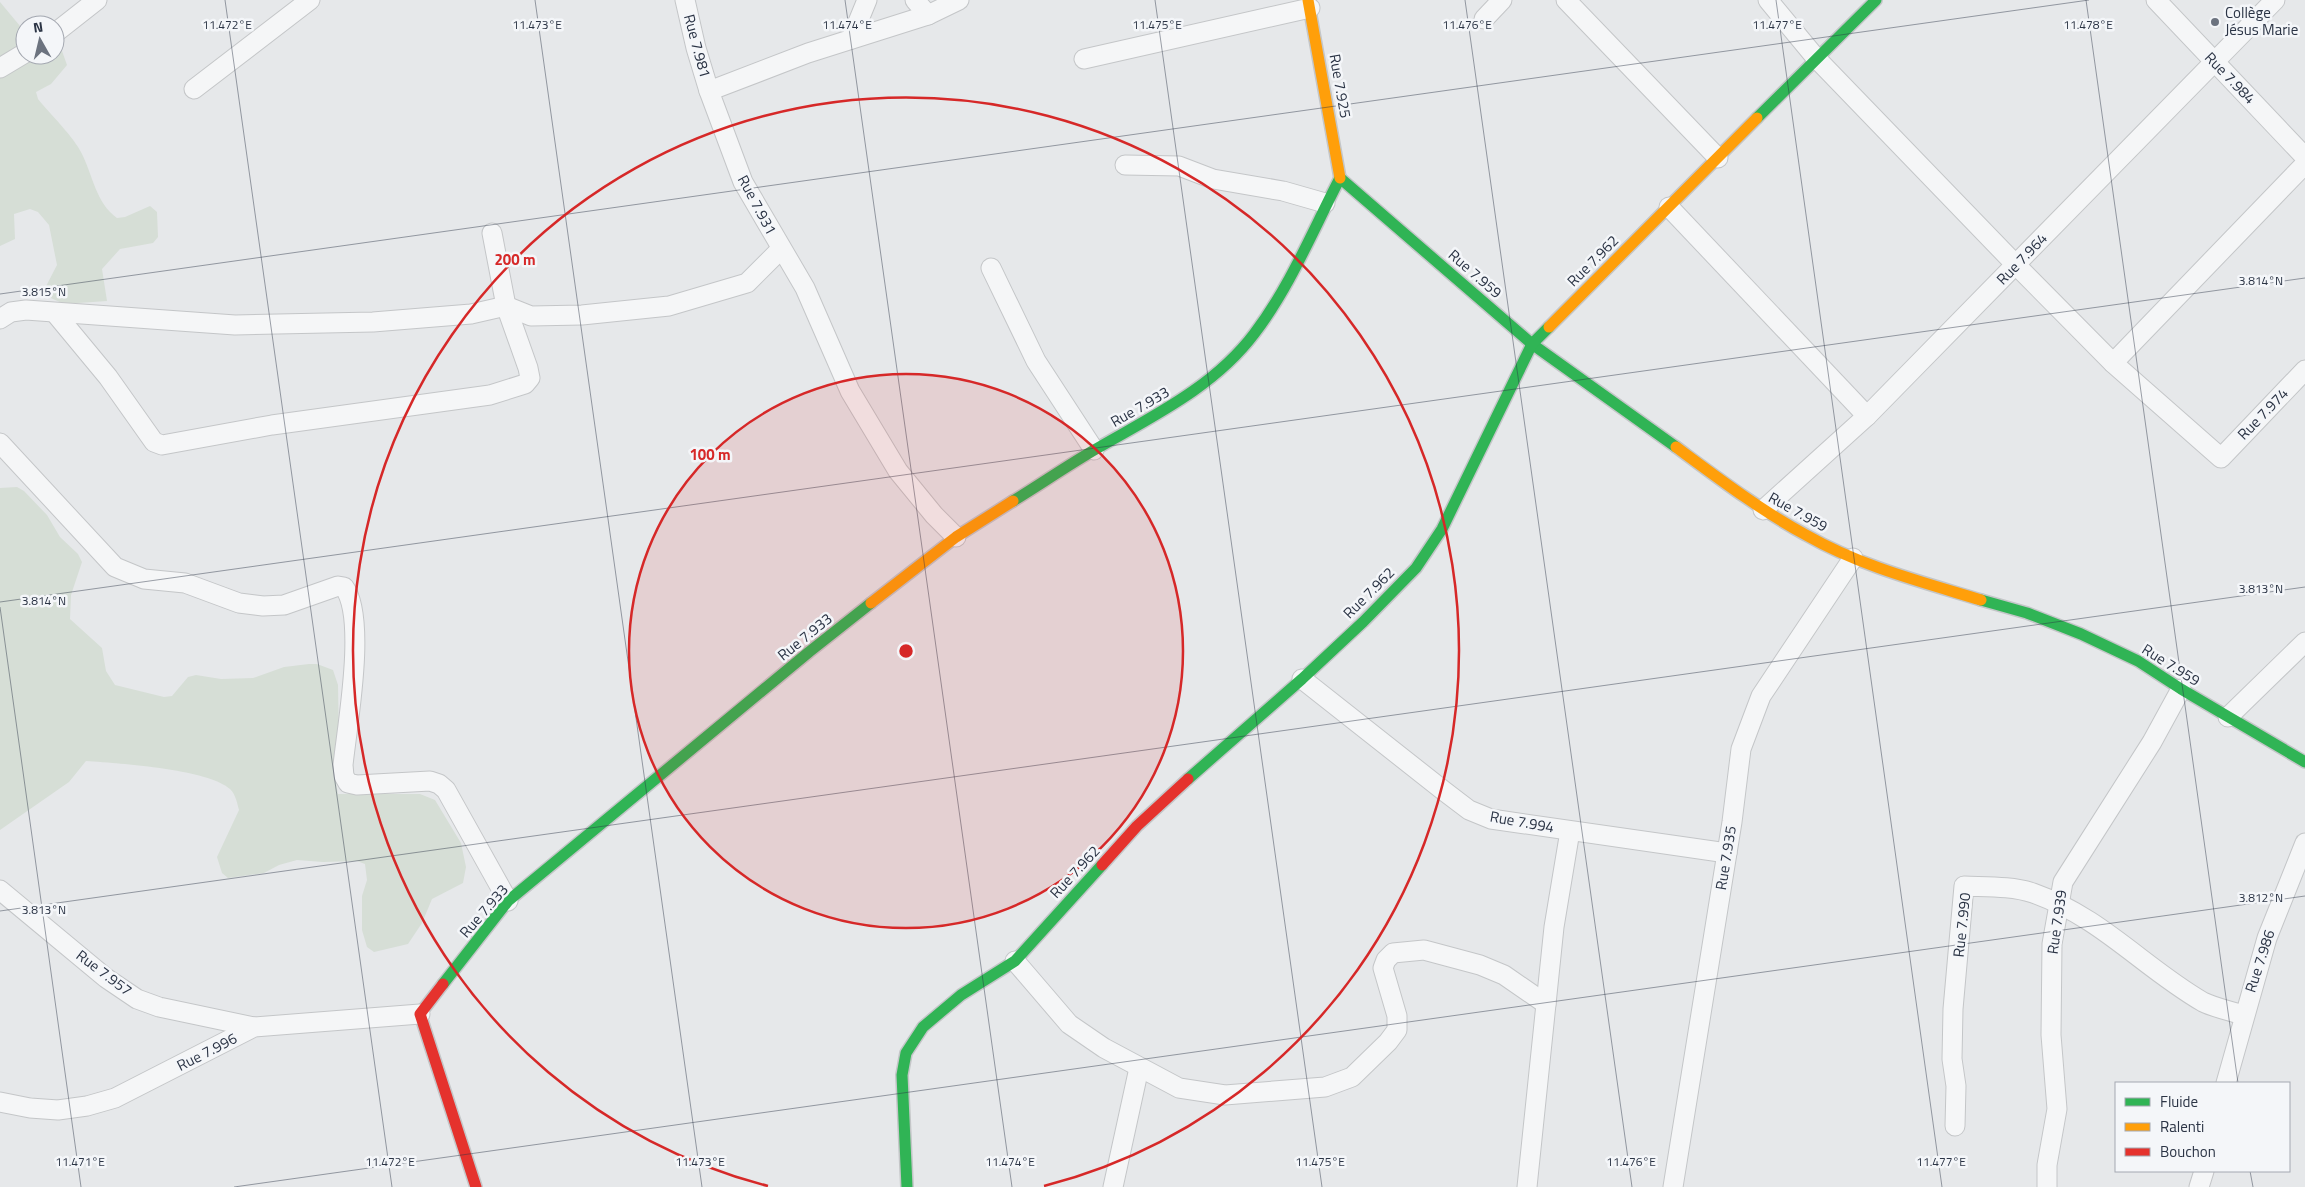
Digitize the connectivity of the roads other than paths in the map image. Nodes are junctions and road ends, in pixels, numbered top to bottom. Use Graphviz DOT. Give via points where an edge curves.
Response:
graph roads {
  1 [pos="310,0"];
  2 [pos="685,0"];
  3 [pos="867,0"];
  4 [pos="915,0"];
  5 [pos="958,0"];
  6 [pos="1502,0"];
  7 [pos="1566,0"];
  8 [pos="1768,0"];
  9 [pos="1876,0"];
  10 [pos="2156,0"];
  11 [pos="2275,0"];
  12 [pos="94,2"];
  13 [pos="1309,4"];
  14 [pos="928,15"];
  15 [pos="1484,19"];
  16 [pos="65,25"];
  17 [pos="851,39"];
  18 [pos="1816,58"];
  19 [pos="15,59"];
  20 [pos="1084,59"];
  21 [pos="2214,62"];
  22 [pos="0,68"];
  23 [pos="194,89"];
  24 [pos="709,91"];
  25 [pos="2305,157"];
  26 [pos="1718,158"];
  27 [pos="2305,164"];
  28 [pos="1125,166"];
  29 [pos="1340,178"];
  30 [pos="1325,203"];
  31 [pos="1669,207"];
  32 [pos="492,233"];
  33 [pos="781,249"];
  34 [pos="2016,265"];
  35 [pos="991,268"];
  36 [pos="506,306"];
  37 [pos="55,313"];
  38 [pos="0,318"];
  39 [pos="1532,344"];
  40 [pos="2113,363"];
  41 [pos="2305,370"];
  42 [pos="1867,416"];
  43 [pos="0,443"];
  44 [pos="1094,450"];
  45 [pos="1763,510"];
  46 [pos="956,538"];
  47 [pos="1853,558"];
  48 [pos="2305,642"];
  49 [pos="1302,679"];
  50 [pos="2181,689"];
  51 [pos="2228,717"];
  52 [pos="2305,762"];
  53 [pos="1570,831"];
  54 [pos="2305,843"];
  55 [pos="1727,853"];
  56 [pos="0,890"];
  57 [pos="508,901"];
  58 [pos="2060,904"];
  59 [pos="1014,961"];
  60 [pos="1546,1004"];
  61 [pos="420,1014"];
  62 [pos="2243,1015"];
  63 [pos="254,1027"];
  64 [pos="1139,1068"];
  65 [pos="2226,1082"];
  66 [pos="0,1102"];
  67 [pos="1955,1126"];
  68 [pos="2204,1172"];
  69 [pos="476,1187"];
  70 [pos="907,1187"];
  71 [pos="1113,1187"];
  72 [pos="1527,1187"];
  73 [pos="1673,1187"];
  74 [pos="2047,1187"];
  75 [pos="2200,1187"];
  1 -- 23 [label="street"];
  2 -- 24 [label="street, Rue 7.981"];
  3 -- 17 [label="street"];
  4 -- 14 [label="street"];
  5 -- 14 [label="street"];
  6 -- 15 [label="street"];
  7 -- 26 [label="street"];
  8 -- 18 [label="street"];
  9 -- 18 [label="street, Rue 7.962"];
  10 -- 21 [label="street, Rue 7.984"];
  11 -- 21 [label="street, Rue 7.964"];
  12 -- 16 [label="street"];
  13 -- 20 [label="street"];
  13 -- 29 [label="street, Rue 7.925"];
  14 -- 17 [label="street"];
  17 -- 24 [label="street"];
  18 -- 26 [label="street, Rue 7.962"];
  18 -- 34 [label="street"];
  19 -- 22 [label="street"];
  21 -- 25 [label="street, Rue 7.984"];
  21 -- 34 [label="street, Rue 7.964"];
  24 -- 33 [label="street, Rue 7.931" via="743,182"];
  26 -- 31 [label="street, Rue 7.962"];
  27 -- 40 [label="street"];
  28 -- 30 [label="street" via="1179,166 1213,179 1283,191"];
  29 -- 30 [label="street, Rue 7.933"];
  29 -- 39 [label="street, Rue 7.959"];
  30 -- 44 [label="street, Rue 7.933" via="1285,285 1254,334 1220,371 1178,403"];
  31 -- 39 [label="street, Rue 7.962"];
  31 -- 42 [label="street"];
  32 -- 36 [label="street"];
  33 -- 36 [label="street" via="748,283 670,306 559,316 531,316"];
  33 -- 46 [label="street, Rue 7.931" via="805,288 850,391 870,428 898,471"];
  34 -- 40 [label="street"];
  34 -- 42 [label="street, Rue 7.964"];
  35 -- 44 [label="street" via="1036,361"];
  36 -- 37 [label="street" via="471,314 373,322 235,325"];
  36 -- 37 [label="street" via="528,368 530,378 525,384 490,394 272,425 162,445 154,442 108,377"];
  37 -- 38 [label="street" via="26,310"];
  39 -- 45 [label="street, Rue 7.959"];
  39 -- 49 [label="street, Rue 7.962" via="1442,529 1416,568"];
  40 -- 41 [label="street, Rue 7.974" via="2221,458"];
  42 -- 45 [label="street, Rue 7.964"];
  43 -- 57 [label="street" via="115,567 144,579 185,583 240,603 262,606 284,605 338,586 344,587 354,618 355,642 344,776 348,782 358,785 430,781 439,784 446,790"];
  44 -- 46 [label="street, Rue 7.933"];
  45 -- 47 [label="street, Rue 7.959"];
  46 -- 57 [label="street, Rue 7.933" via="809,652"];
  47 -- 50 [label="street, Rue 7.959" via="1914,580 2027,613 2082,634 2138,661"];
  47 -- 55 [label="street, Rue 7.935" via="1761,696 1741,749"];
  48 -- 51 [label="street"];
  49 -- 53 [label="street, Rue 7.994" via="1470,810 1491,819"];
  49 -- 59 [label="street, Rue 7.962" via="1137,826"];
  50 -- 51 [label="street, Rue 7.959"];
  50 -- 58 [label="street, Rue 7.939" via="2152,742 2063,882"];
  51 -- 52 [label="street, Rue 7.959"];
  53 -- 55 [label="street, Rue 7.994"];
  53 -- 60 [label="street" via="1554,927"];
  54 -- 62 [label="street, Rue 7.986" via="2267,938"];
  55 -- 73 [label="street, Rue 7.935"];
  56 -- 63 [label="street, Rue 7.957" via="106,978 138,999 159,1007"];
  57 -- 61 [label="street, Rue 7.933"];
  58 -- 62 [label="street, Rue 7.990" via="2111,934 2163,976 2204,1002"];
  58 -- 67 [label="street, Rue 7.990" via="2031,892 1964,886 1953,1009"];
  58 -- 74 [label="street, Rue 7.939" via="2052,944 2051,993 2057,1109 2047,1165"];
  59 -- 64 [label="street" via="1069,1024"];
  59 -- 70 [label="street, Rue 7.962" via="946,1006 923,1027 906,1053 902,1075"];
  60 -- 64 [label="street" via="1504,974 1480,965 1424,950 1393,953 1383,968 1397,1016 1397,1030 1352,1077 1325,1087 1226,1095 1179,1088"];
  60 -- 72 [label="street"];
  61 -- 63 [label="street, Rue 7.996"];
  61 -- 69 [label="street"];
  62 -- 65 [label="street, Rue 7.986"];
  63 -- 66 [label="street, Rue 7.996" via="116,1098 58,1110"];
  64 -- 71 [label="street"];
  68 -- 75 [label="street"];
}
